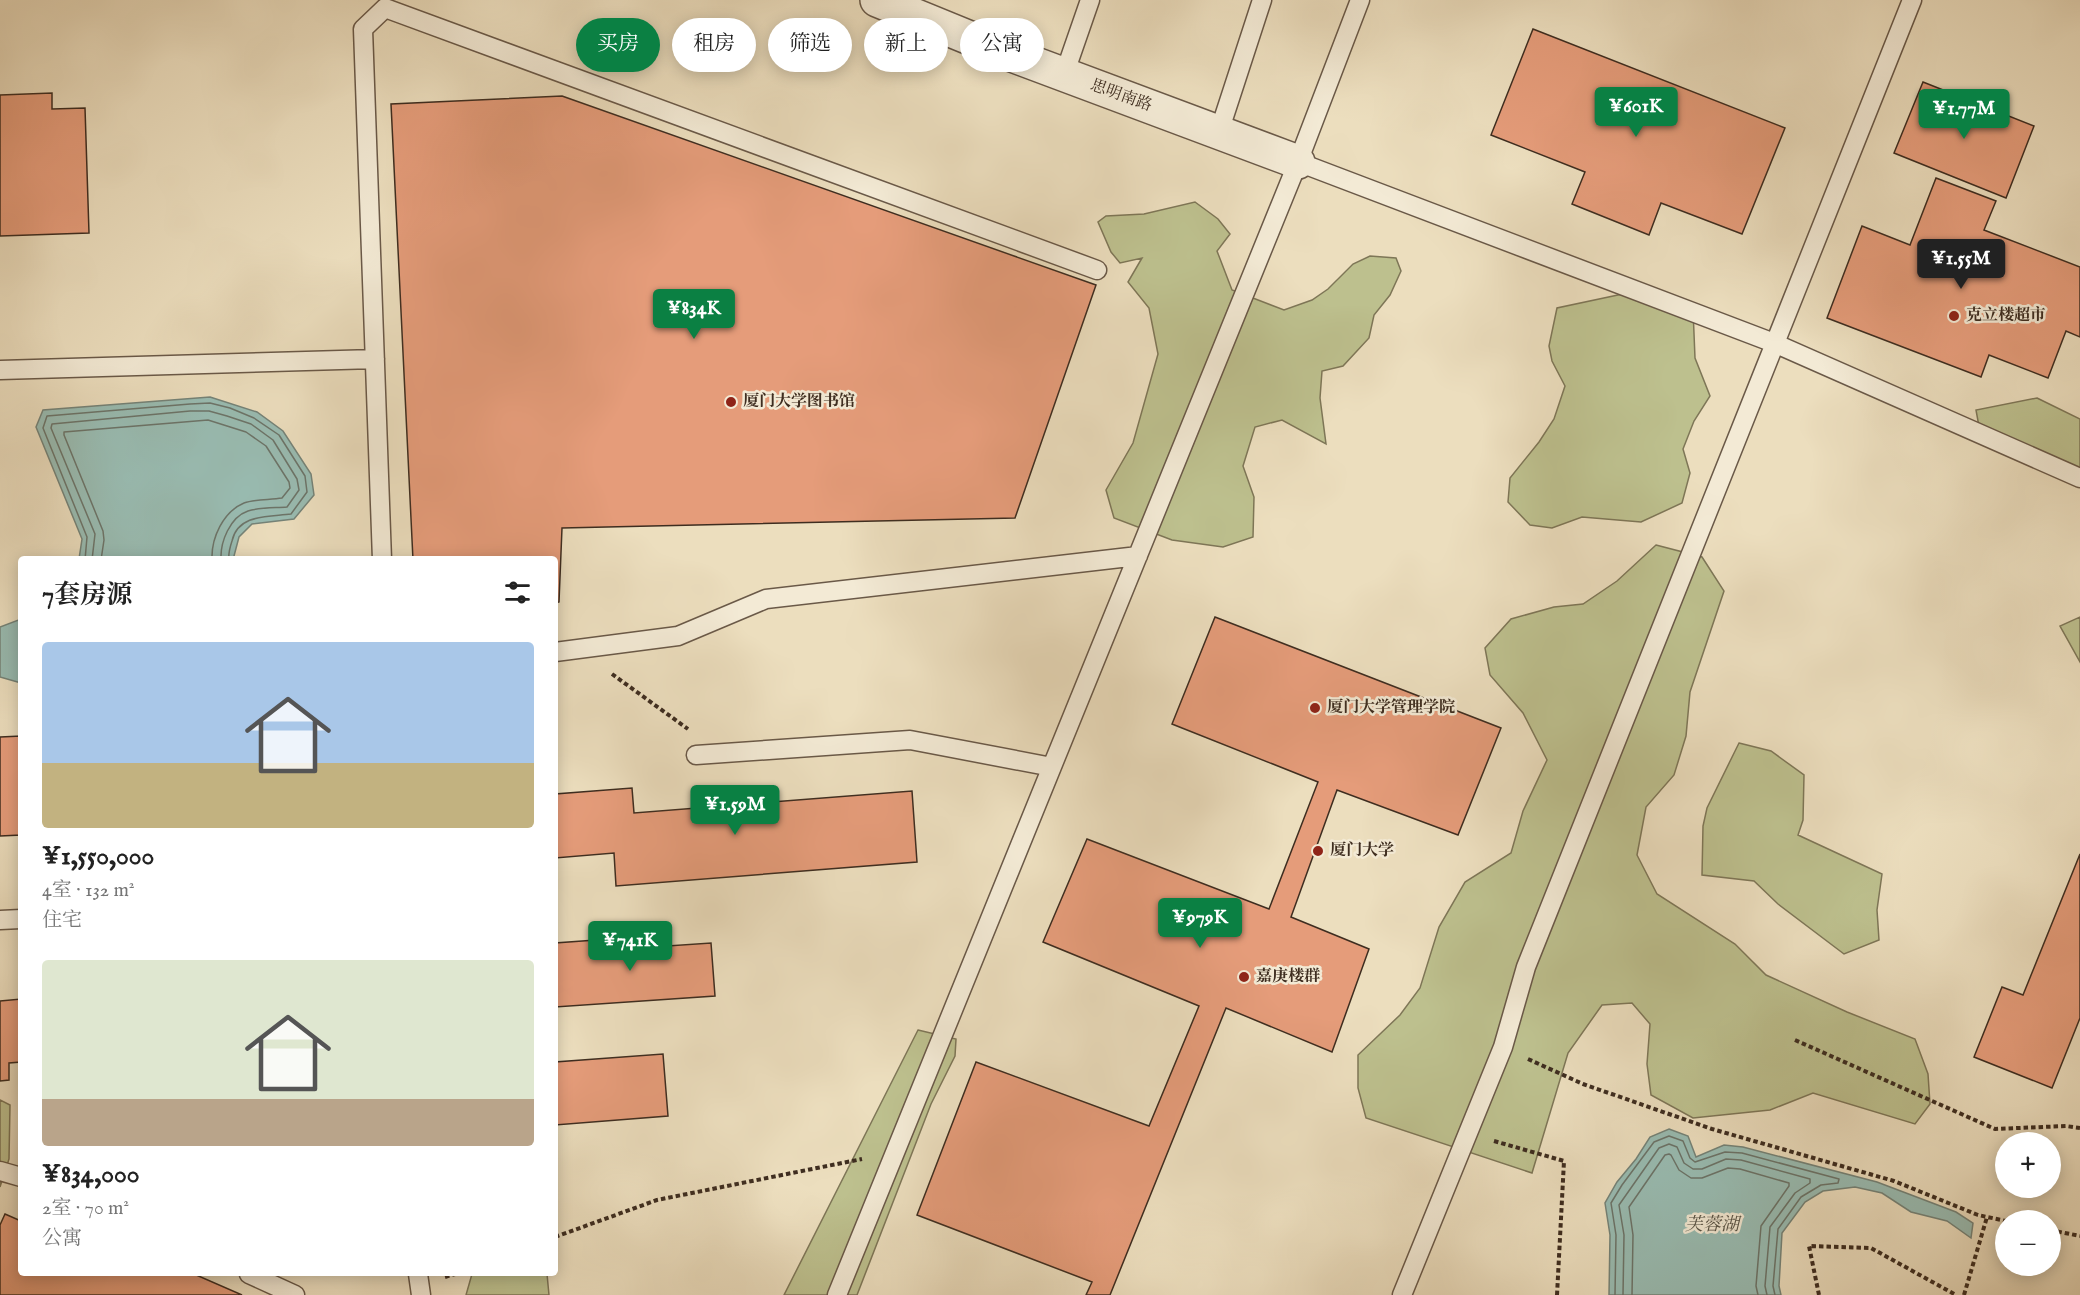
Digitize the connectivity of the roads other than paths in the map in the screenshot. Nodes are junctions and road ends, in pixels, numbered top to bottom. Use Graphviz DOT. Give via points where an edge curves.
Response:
graph roads {
  1 [pos="877,0"];
  2 [pos="1090,0"];
  3 [pos="1262,0"];
  4 [pos="1360,0"];
  5 [pos="1912,0"];
  6 [pos="1064,75"];
  7 [pos="1219,132"];
  8 [pos="1298,162"];
  9 [pos="1097,270"];
  10 [pos="1774,343"];
  11 [pos="375,358"];
  12 [pos="0,370"];
  13 [pos="2080,478"];
  14 [pos="381,556"];
  15 [pos="1138,556"];
  16 [pos="558,652"];
  17 [pos="696,754"];
  18 [pos="1052,767"];
  19 [pos="18,919"];
  20 [pos="0,920"];
  21 [pos="0,1171"];
  22 [pos="18,1176"];
  23 [pos="253,1276"];
  24 [pos="418,1276"];
  25 [pos="295,1295"];
  26 [pos="421,1295"];
  27 [pos="837,1295"];
  28 [pos="1402,1295"];
  1 -- 6 [label="street, 思明南路"];
  2 -- 6 [label="lane"];
  3 -- 7 [label="lane"];
  4 -- 8 [label="lane"];
  5 -- 10 [label="lane"];
  6 -- 7 [label="street, 思明南路"];
  7 -- 8 [label="street, 思明南路"];
  8 -- 10 [label="lane"];
  8 -- 15 [label="lane"];
  9 -- 11 [label="lane" via="385,8 363,29"];
  10 -- 13 [label="lane"];
  10 -- 28 [label="lane" via="1526,967 1503,1047"];
  11 -- 12 [label="lane"];
  11 -- 14 [label="lane"];
  15 -- 16 [label="lane" via="766,599 678,636"];
  15 -- 18 [label="lane"];
  17 -- 18 [label="lane" via="910,740"];
  18 -- 27 [label="lane"];
  19 -- 20 [label="lane"];
  21 -- 22 [label="lane"];
  23 -- 25 [label="lane"];
  24 -- 26 [label="lane"];
}
